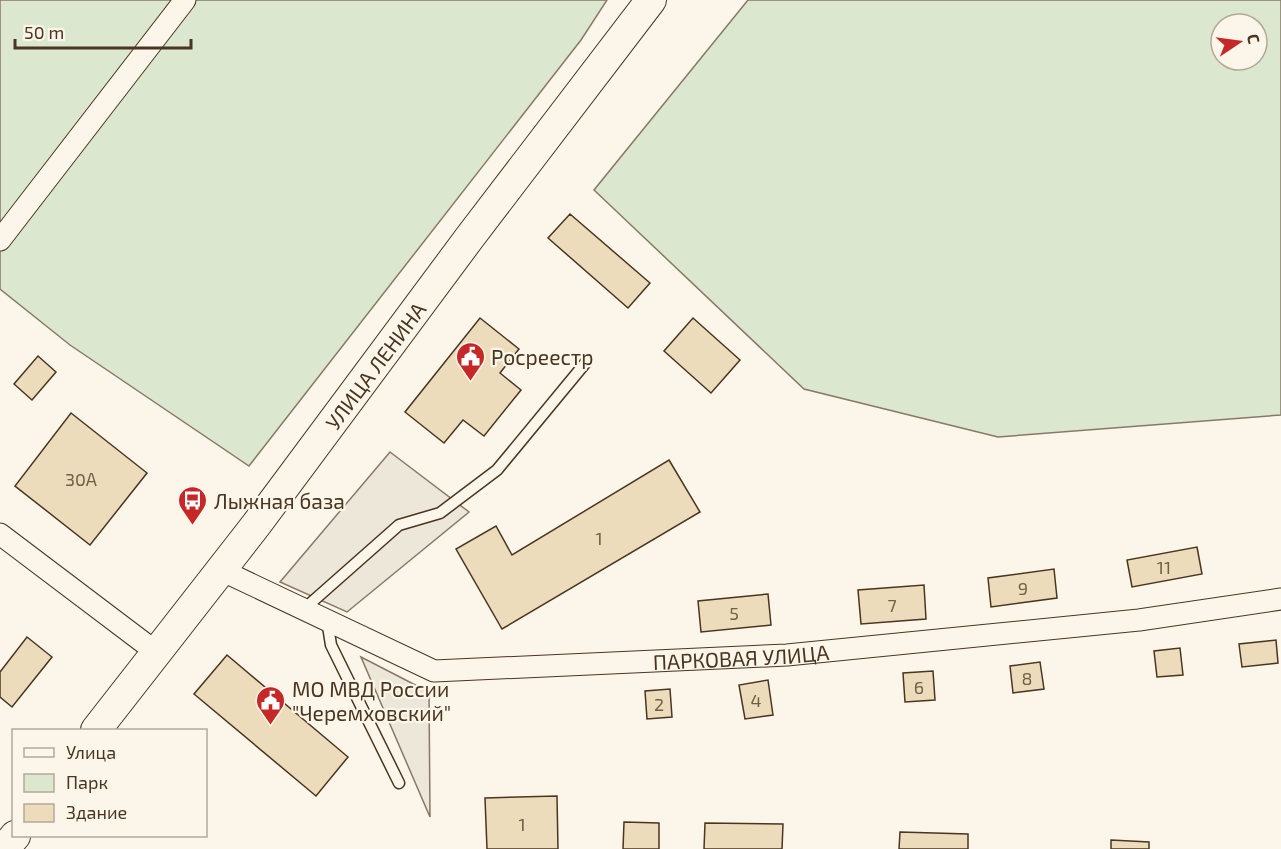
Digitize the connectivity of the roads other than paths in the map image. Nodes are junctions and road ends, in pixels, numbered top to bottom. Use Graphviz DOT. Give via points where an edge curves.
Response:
graph roads {
  1 [pos="185,0"];
  2 [pos="651,0"];
  3 [pos="0,240"];
  4 [pos="587,361"];
  5 [pos="0,534"];
  6 [pos="221,570"];
  7 [pos="1281,599"];
  8 [pos="304,609"];
  9 [pos="327,620"];
  10 [pos="156,652"];
  11 [pos="97,729"];
  12 [pos="399,783"];
  13 [pos="14,837"];
  14 [pos="4,849"];
  1 -- 3 [label="street"];
  2 -- 6 [label="main road, УЛИЦА ЛЕНИНА"];
  4 -- 8 [label="lane" via="497,470 440,513 399,525"];
  5 -- 10 [label="street"];
  6 -- 8 [label="street, ПАРКОВАЯ УЛИЦА"];
  6 -- 10 [label="main road, УЛИЦА ЛЕНИНА"];
  7 -- 9 [label="street, ПАРКОВАЯ УЛИЦА" via="1139,620 788,656 434,671"];
  8 -- 9 [label="street, ПАРКОВАЯ УЛИЦА"];
  9 -- 12 [label="lane" via="331,645"];
  10 -- 11 [label="main road, УЛИЦА ЛЕНИНА"];
  13 -- 14 [label="main road"];
}
